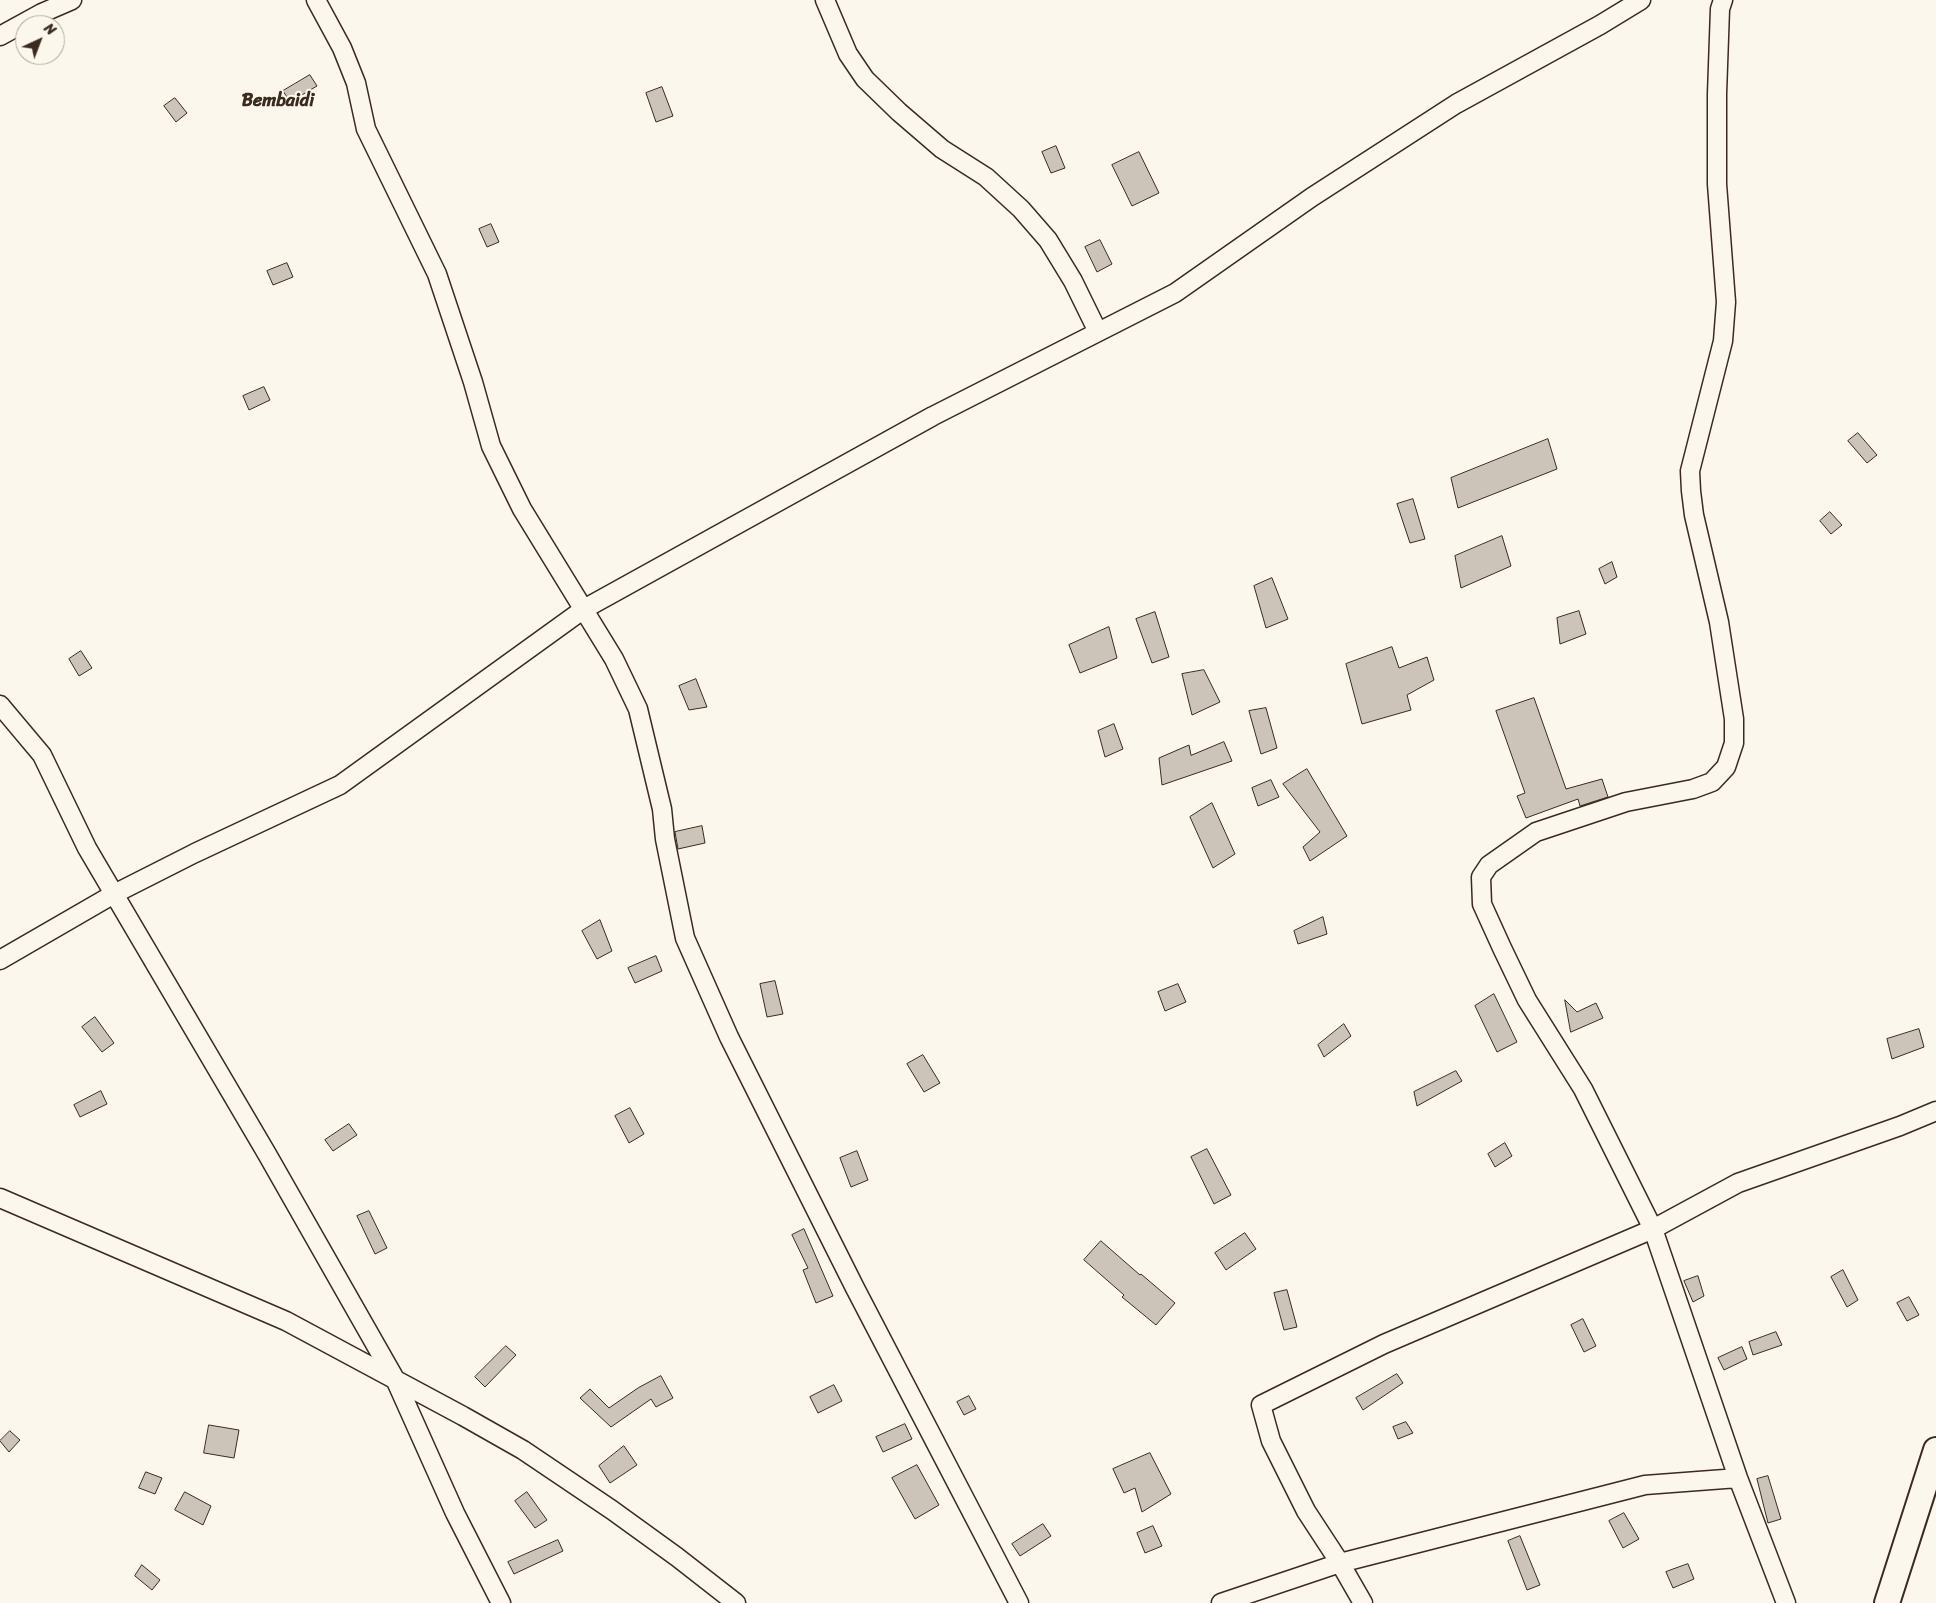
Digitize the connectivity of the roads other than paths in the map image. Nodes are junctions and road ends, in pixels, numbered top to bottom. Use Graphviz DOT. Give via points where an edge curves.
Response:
graph roads {
  1 [pos="72,0"];
  2 [pos="316,0"];
  3 [pos="825,0"];
  4 [pos="1640,0"];
  5 [pos="1723,0"];
  6 [pos="0,36"];
  7 [pos="1098,332"];
  8 [pos="584,609"];
  9 [pos="0,705"];
  10 [pos="114,894"];
  11 [pos="0,960"];
  12 [pos="1936,1111"];
  13 [pos="0,1198"];
  14 [pos="1653,1229"];
  15 [pos="395,1379"];
  16 [pos="1936,1450"];
  17 [pos="1738,1478"];
  18 [pos="1340,1563"];
  19 [pos="501,1603"];
  20 [pos="736,1603"];
  21 [pos="1019,1603"];
  22 [pos="1221,1603"];
  23 [pos="1363,1603"];
  24 [pos="1786,1603"];
  25 [pos="1887,1603"];
  1 -- 6 [label="street"];
  2 -- 8 [label="street" via="342,48 356,83 366,129 437,274 491,446 522,509"];
  3 -- 7 [label="street" via="848,54 865,79 942,149 986,177 1021,208 1048,240"];
  4 -- 7 [label="street" via="1456,104 1312,197 1175,293"];
  5 -- 14 [label="street" via="1716,94 1726,302 1723,341 1690,472 1694,515 1719,622 1734,719 1734,743 1726,767 1712,782 1693,789 1626,802 1536,832 1489,865 1481,877 1482,904 1527,1000 1584,1089"];
  7 -- 8 [label="street" via="933,416"];
  8 -- 10 [label="street" via="340,785"];
  8 -- 21 [label="street" via="614,659 638,709 662,809 685,938 738,1054"];
  9 -- 10 [label="street" via="42,755 87,848"];
  10 -- 11 [label="street"];
  10 -- 15 [label="street"];
  12 -- 14 [label="street" via="1738,1183"];
  13 -- 15 [label="street" via="286,1321"];
  14 -- 17 [label="street"];
  14 -- 18 [label="street" via="1384,1344 1261,1405 1271,1441 1306,1511"];
  15 -- 19 [label="street"];
  15 -- 20 [label="street" via="524,1450 648,1536"];
  16 -- 25 [label="street"];
  17 -- 18 [label="street" via="1645,1485"];
  17 -- 24 [label="street"];
  18 -- 22 [label="street"];
  18 -- 23 [label="street"];
}
